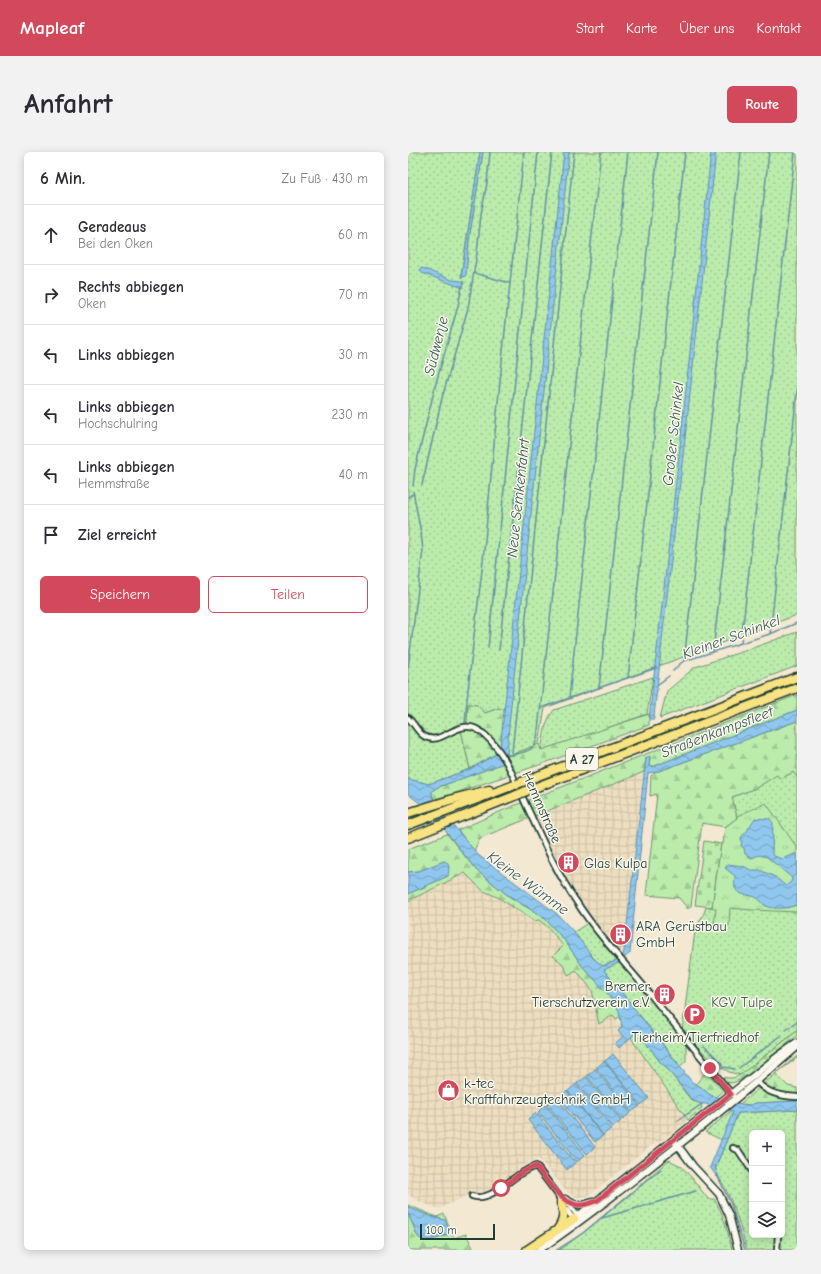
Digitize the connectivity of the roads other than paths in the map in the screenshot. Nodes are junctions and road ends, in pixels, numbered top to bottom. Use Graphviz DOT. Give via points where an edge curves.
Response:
graph roads {
  1 [pos="797,677"];
  2 [pos="797,688"];
  3 [pos="408,718"];
  4 [pos="516,784"];
  5 [pos="411,812"];
  6 [pos="408,825"];
  7 [pos="430,832"];
  8 [pos="408,838"];
  9 [pos="408,844"];
  10 [pos="797,1043"];
  11 [pos="797,1047"];
  12 [pos="757,1082"];
  13 [pos="731,1094"];
  14 [pos="797,1097"];
  15 [pos="735,1100"];
  16 [pos="673,1140"];
  17 [pos="678,1146"];
  18 [pos="733,1148"];
  19 [pos="749,1166"];
  20 [pos="472,1196"];
  21 [pos="598,1200"];
  22 [pos="563,1201"];
  23 [pos="578,1220"];
  24 [pos="557,1231"];
  25 [pos="778,1238"];
  26 [pos="527,1249"];
  27 [pos="540,1250"];
  28 [pos="738,1250"];
  29 [pos="777,1250"];
  1 -- 4 [label="highway, A 27"];
  2 -- 7 [label="highway, A 27, bridge" via="526,791"];
  3 -- 13 [label="street, Hemmstraße" via="423,736 431,739 460,727 475,728 499,751 512,771 551,857 576,901"];
  4 -- 5 [label="highway"];
  4 -- 6 [label="highway, A 27"];
  7 -- 8 [label="highway"];
  7 -- 9 [label="highway"];
  10 -- 13 [label="street"];
  11 -- 12 [label="street"];
  12 -- 14 [label="street" via="773,1094"];
  12 -- 15 [label="street"];
  13 -- 15 [label="street, Hemmstraße"];
  13 -- 16 [label="street"];
  15 -- 17 [label="street"];
  16 -- 17 [label="street"];
  16 -- 21 [label="street"];
  17 -- 23 [label="street"];
  17 -- 28 [label="street" via="722,1199"];
  18 -- 19 [label="street" via="738,1150"];
  20 -- 22 [label="street" via="477,1198 490,1194 536,1166"];
  21 -- 22 [label="street" via="579,1205"];
  21 -- 23 [label="street"];
  22 -- 23 [label="street"];
  22 -- 24 [label="highway" via="564,1216"];
  23 -- 24 [label="highway"];
  23 -- 27 [label="street"];
  24 -- 26 [label="highway"];
  25 -- 29 [label="street"];
}
